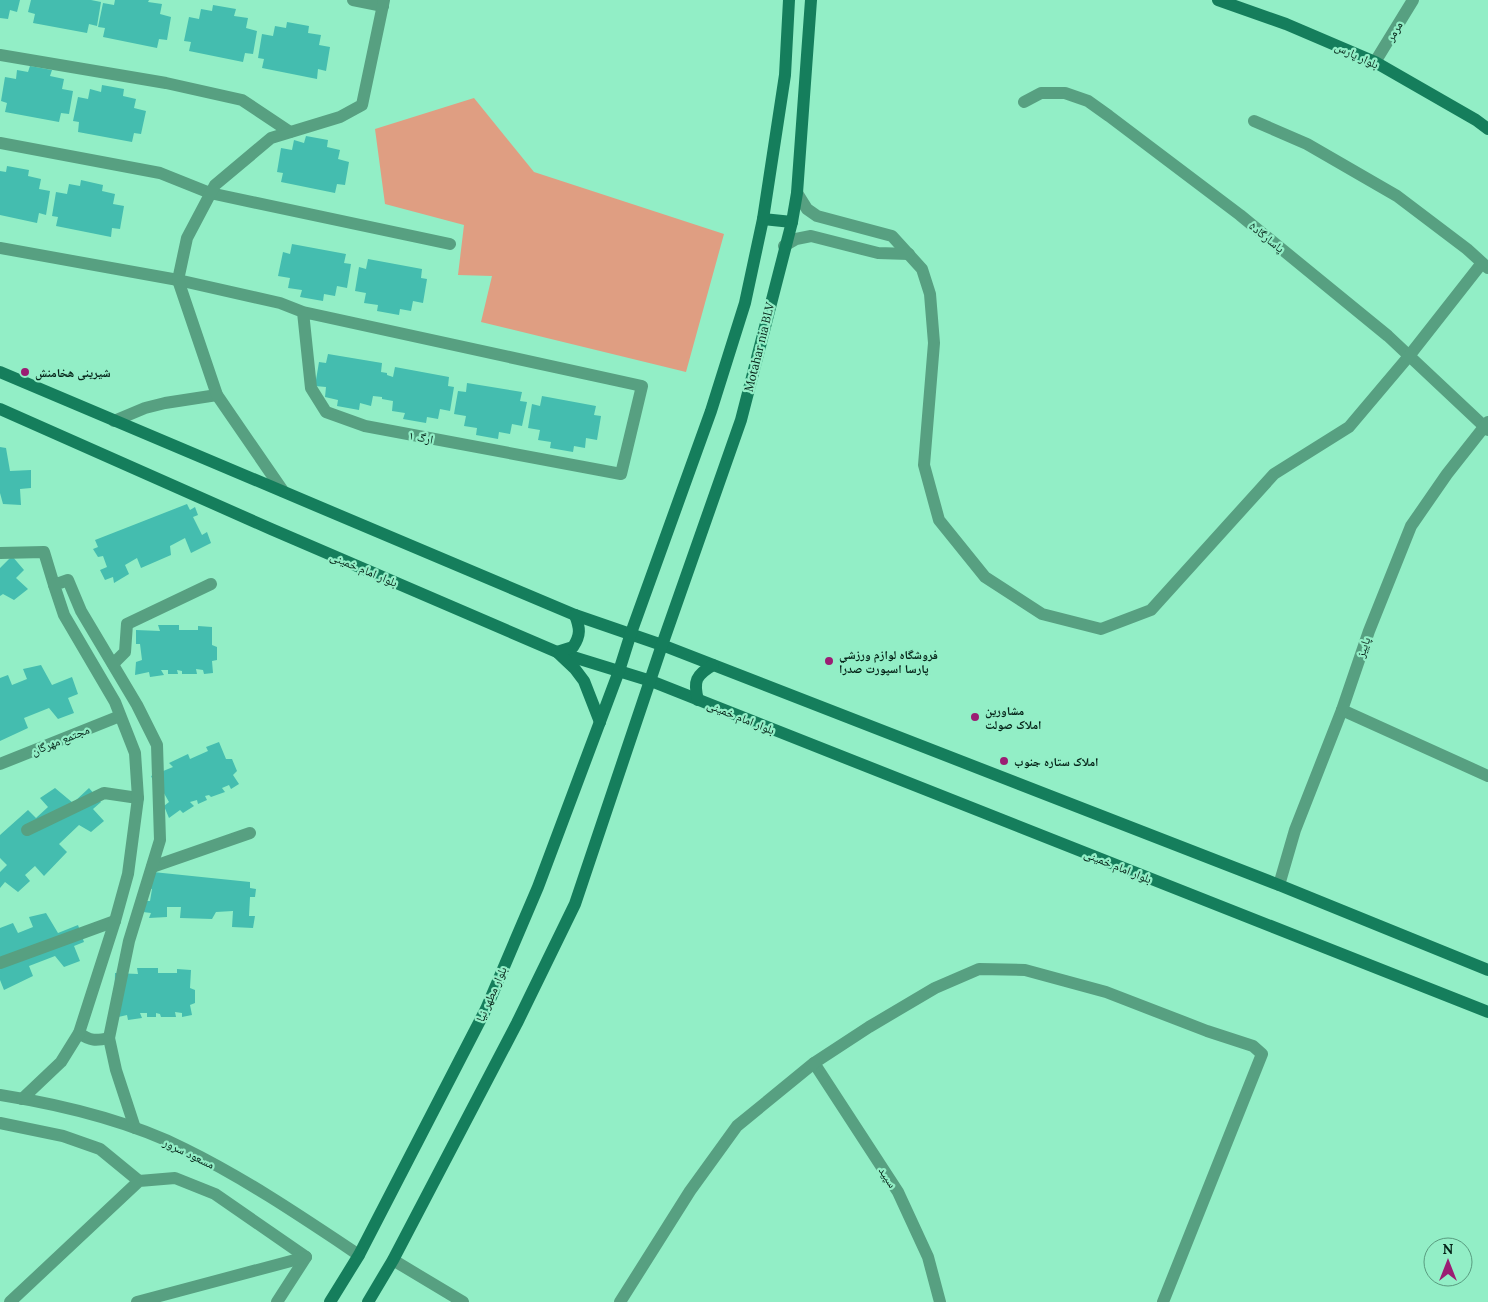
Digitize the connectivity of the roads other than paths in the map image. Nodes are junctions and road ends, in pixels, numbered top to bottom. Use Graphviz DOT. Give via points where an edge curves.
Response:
graph roads {
  1 [pos="353,0"];
  2 [pos="789,0"];
  3 [pos="811,0"];
  4 [pos="1218,0"];
  5 [pos="1413,0"];
  6 [pos="383,3"];
  7 [pos="0,55"];
  8 [pos="1375,62"];
  9 [pos="1024,102"];
  10 [pos="1254,121"];
  11 [pos="1488,129"];
  12 [pos="290,132"];
  13 [pos="0,142"];
  14 [pos="210,193"];
  15 [pos="797,193"];
  16 [pos="763,219"];
  17 [pos="792,222"];
  18 [pos="450,244"];
  19 [pos="784,246"];
  20 [pos="0,248"];
  21 [pos="909,254"];
  22 [pos="1485,265"];
  23 [pos="178,280"];
  24 [pos="303,312"];
  25 [pos="1409,356"];
  26 [pos="0,372"];
  27 [pos="218,395"];
  28 [pos="0,409"];
  29 [pos="114,421"];
  30 [pos="1487,426"];
  31 [pos="283,490"];
  32 [pos="0,553"];
  33 [pos="211,584"];
  34 [pos="54,585"];
  35 [pos="576,615"];
  36 [pos="630,633"];
  37 [pos="662,645"];
  38 [pos="557,652"];
  39 [pos="113,664"];
  40 [pos="713,665"];
  41 [pos="619,672"];
  42 [pos="651,681"];
  43 [pos="698,700"];
  44 [pos="1342,710"];
  45 [pos="120,716"];
  46 [pos="600,722"];
  47 [pos="0,764"];
  48 [pos="1488,776"];
  49 [pos="138,798"];
  50 [pos="27,830"];
  51 [pos="250,833"];
  52 [pos="152,867"];
  53 [pos="1279,885"];
  54 [pos="115,920"];
  55 [pos="0,963"];
  56 [pos="1488,970"];
  57 [pos="1488,1012"];
  58 [pos="79,1032"];
  59 [pos="109,1038"];
  60 [pos="814,1062"];
  61 [pos="0,1095"];
  62 [pos="22,1098"];
  63 [pos="0,1123"];
  64 [pos="135,1128"];
  65 [pos="140,1181"];
  66 [pos="359,1254"];
  67 [pos="306,1257"];
  68 [pos="393,1260"];
  69 [pos="10,1302"];
  70 [pos="137,1302"];
  71 [pos="277,1302"];
  72 [pos="330,1302"];
  73 [pos="368,1302"];
  74 [pos="463,1302"];
  75 [pos="620,1302"];
  76 [pos="940,1302"];
  77 [pos="1163,1302"];
  1 -- 6 [label="street"];
  2 -- 16 [label="main road, Motahar nia BLV" via="785,75"];
  3 -- 15 [label="main road, Motahar nia BLV"];
  4 -- 8 [label="main road, بلوار پارس" via="1286,24"];
  5 -- 8 [label="street, مرمر"];
  6 -- 12 [label="street" via="362,105 340,117"];
  7 -- 12 [label="street" via="166,83 242,100"];
  8 -- 11 [label="main road, بلوار پارس"];
  9 -- 25 [label="street, پاسارگاد۵" via="1041,93 1065,93 1088,101 1240,215"];
  10 -- 22 [label="street" via="1307,144 1397,196"];
  12 -- 14 [label="street" via="271,138 215,185"];
  13 -- 14 [label="street" via="160,173"];
  14 -- 18 [label="street"];
  14 -- 23 [label="street" via="186,238"];
  15 -- 17 [label="main road, Motahar nia BLV"];
  15 -- 21 [label="street" via="807,209 817,216 892,236"];
  16 -- 17 [label="main road"];
  16 -- 36 [label="main road, Motahar nia BLV" via="745,303 714,402"];
  17 -- 19 [label="main road, Motahar nia BLV"];
  19 -- 21 [label="street" via="811,236 878,253"];
  19 -- 37 [label="main road, Motahar nia BLV" via="741,420"];
  20 -- 23 [label="street"];
  21 -- 25 [label="street" via="922,269 930,294 934,344 924,465 940,520 985,577 1042,614 1101,629 1151,610 1274,474 1349,427"];
  22 -- 25 [label="street"];
  23 -- 24 [label="street" via="280,303"];
  23 -- 27 [label="street"];
  24 -- 24 [label="street, ارگ ۱" via="311,388 326,412 365,426 621,474 642,386"];
  25 -- 30 [label="street, پاسارگاد۵"];
  26 -- 29 [label="main road"];
  27 -- 29 [label="street" via="165,403"];
  27 -- 31 [label="street"];
  28 -- 38 [label="main road, بلوار امام خمینی"];
  29 -- 31 [label="main road"];
  30 -- 44 [label="street, پاییز" via="1411,526"];
  31 -- 35 [label="main road"];
  32 -- 34 [label="street" via="44,552"];
  33 -- 39 [label="street" via="127,624 126,652"];
  34 -- 39 [label="street" via="68,580 80,611"];
  34 -- 45 [label="street" via="64,615"];
  35 -- 36 [label="main road"];
  35 -- 38 [label="main road" via="581,629 578,639 573,647"];
  36 -- 37 [label="main road"];
  36 -- 41 [label="main road, Motahar nia BLV"];
  37 -- 40 [label="main road"];
  37 -- 42 [label="main road, Motahar nia BLV"];
  38 -- 41 [label="main road, بلوار امام خمینی"];
  38 -- 46 [label="main road" via="584,681"];
  39 -- 52 [label="street" via="157,745 160,840"];
  40 -- 43 [label="main road" via="696,680"];
  40 -- 53 [label="main road"];
  41 -- 42 [label="main road, بلوار امام خمینی"];
  41 -- 46 [label="main road, بلوار مطهر نیا"];
  42 -- 43 [label="main road, بلوار امام خمینی"];
  42 -- 68 [label="main road" via="575,904"];
  43 -- 57 [label="main road, بلوار امام خمینی"];
  44 -- 48 [label="street"];
  44 -- 53 [label="street, پاییز" via="1294,830"];
  45 -- 47 [label="street, مجتمع مهرگان"];
  45 -- 49 [label="street" via="135,753"];
  46 -- 66 [label="main road, بلوار مطهر نیا" via="538,887 486,1009"];
  49 -- 50 [label="street" via="104,793"];
  49 -- 54 [label="street" via="128,874"];
  51 -- 52 [label="street"];
  52 -- 59 [label="street" via="129,941"];
  53 -- 56 [label="main road"];
  54 -- 55 [label="street"];
  54 -- 58 [label="street"];
  58 -- 59 [label="street" via="87,1039"];
  58 -- 62 [label="street" via="61,1062"];
  59 -- 64 [label="street"];
  60 -- 75 [label="street" via="737,1126 690,1191"];
  60 -- 76 [label="street, سپید" via="898,1192 928,1257"];
  60 -- 77 [label="street" via="935,988 979,969 1026,970 1106,992 1252,1046 1262,1054"];
  61 -- 62 [label="street, مسعود سرور"];
  62 -- 64 [label="street, مسعود سرور" via="83,1111"];
  63 -- 65 [label="street" via="63,1136 100,1149"];
  64 -- 66 [label="street, مسعود سرور" via="184,1148 254,1186"];
  65 -- 67 [label="street" via="175,1178 215,1194"];
  65 -- 69 [label="street"];
  66 -- 72 [label="main road, بلوار مطهر نیا"];
  67 -- 70 [label="street"];
  67 -- 71 [label="street"];
  68 -- 73 [label="main road"];
  68 -- 74 [label="street"];
}
